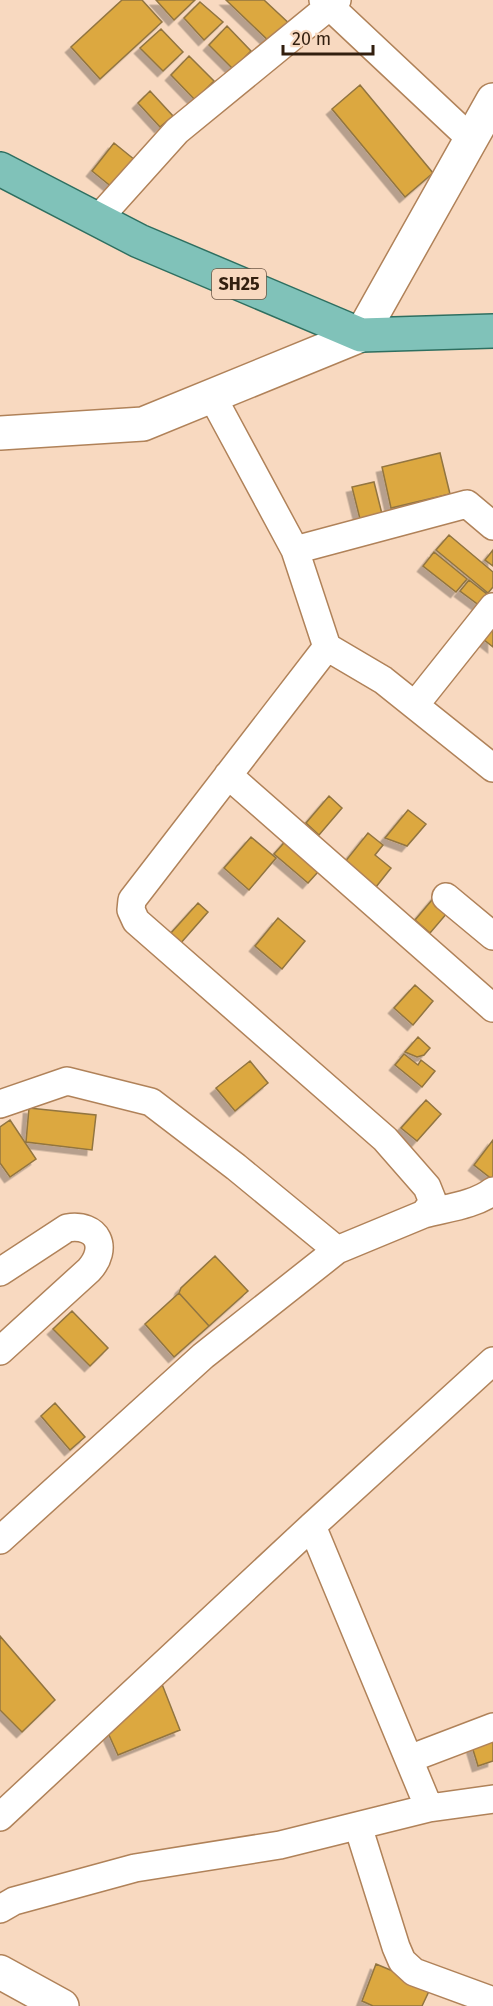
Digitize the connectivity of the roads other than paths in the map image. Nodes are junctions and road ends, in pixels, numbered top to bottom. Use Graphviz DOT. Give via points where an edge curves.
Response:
graph roads {
  1 [pos="330,2"];
  2 [pos="493,100"];
  3 [pos="471,139"];
  4 [pos="0,170"];
  5 [pos="98,220"];
  6 [pos="493,331"];
  7 [pos="361,335"];
  8 [pos="212,396"];
  9 [pos="0,433"];
  10 [pos="493,497"];
  11 [pos="467,504"];
  12 [pos="493,526"];
  13 [pos="295,550"];
  14 [pos="493,607"];
  15 [pos="327,646"];
  16 [pos="415,705"];
  17 [pos="493,768"];
  18 [pos="228,775"];
  19 [pos="446,897"];
  20 [pos="493,936"];
  21 [pos="493,1008"];
  22 [pos="0,1104"];
  23 [pos="493,1191"];
  24 [pos="424,1214"];
  25 [pos="336,1250"];
  26 [pos="0,1272"];
  27 [pos="0,1351"];
  28 [pos="493,1361"];
  29 [pos="312,1526"];
  30 [pos="3,1529"];
  31 [pos="493,1727"];
  32 [pos="409,1759"];
  33 [pos="491,1805"];
  34 [pos="429,1808"];
  35 [pos="0,1817"];
  36 [pos="358,1826"];
  37 [pos="0,1909"];
  38 [pos="0,1972"];
  39 [pos="493,2001"];
  40 [pos="62,2006"];
  1 -- 3 [label="street"];
  1 -- 5 [label="street" via="177,131"];
  2 -- 3 [label="main road"];
  3 -- 7 [label="main road"];
  4 -- 5 [label="main road, SH25"];
  5 -- 7 [label="main road, SH25" via="139,242"];
  6 -- 7 [label="main road, SH25"];
  7 -- 8 [label="main road"];
  8 -- 9 [label="main road" via="143,423"];
  8 -- 13 [label="street"];
  10 -- 11 [label="street"];
  11 -- 12 [label="street"];
  11 -- 13 [label="street"];
  13 -- 15 [label="street"];
  14 -- 16 [label="street"];
  15 -- 16 [label="street"];
  15 -- 18 [label="street"];
  16 -- 17 [label="street"];
  18 -- 21 [label="street"];
  18 -- 24 [label="street" via="132,900 131,910 136,921 385,1139 427,1187 433,1202"];
  19 -- 20 [label="street"];
  22 -- 25 [label="street" via="67,1081 151,1102"];
  23 -- 24 [label="street" via="486,1197"];
  24 -- 25 [label="street"];
  25 -- 30 [label="street" via="203,1356"];
  26 -- 27 [label="street" via="67,1228 80,1226 90,1230 101,1251 89,1270"];
  28 -- 29 [label="street"];
  29 -- 32 [label="street"];
  29 -- 35 [label="street"];
  31 -- 32 [label="street"];
  32 -- 34 [label="street"];
  33 -- 34 [label="street"];
  34 -- 36 [label="street"];
  36 -- 37 [label="street" via="280,1845 135,1868 14,1900"];
  36 -- 39 [label="street" via="402,1961 414,1972"];
  38 -- 40 [label="main road"];
}
